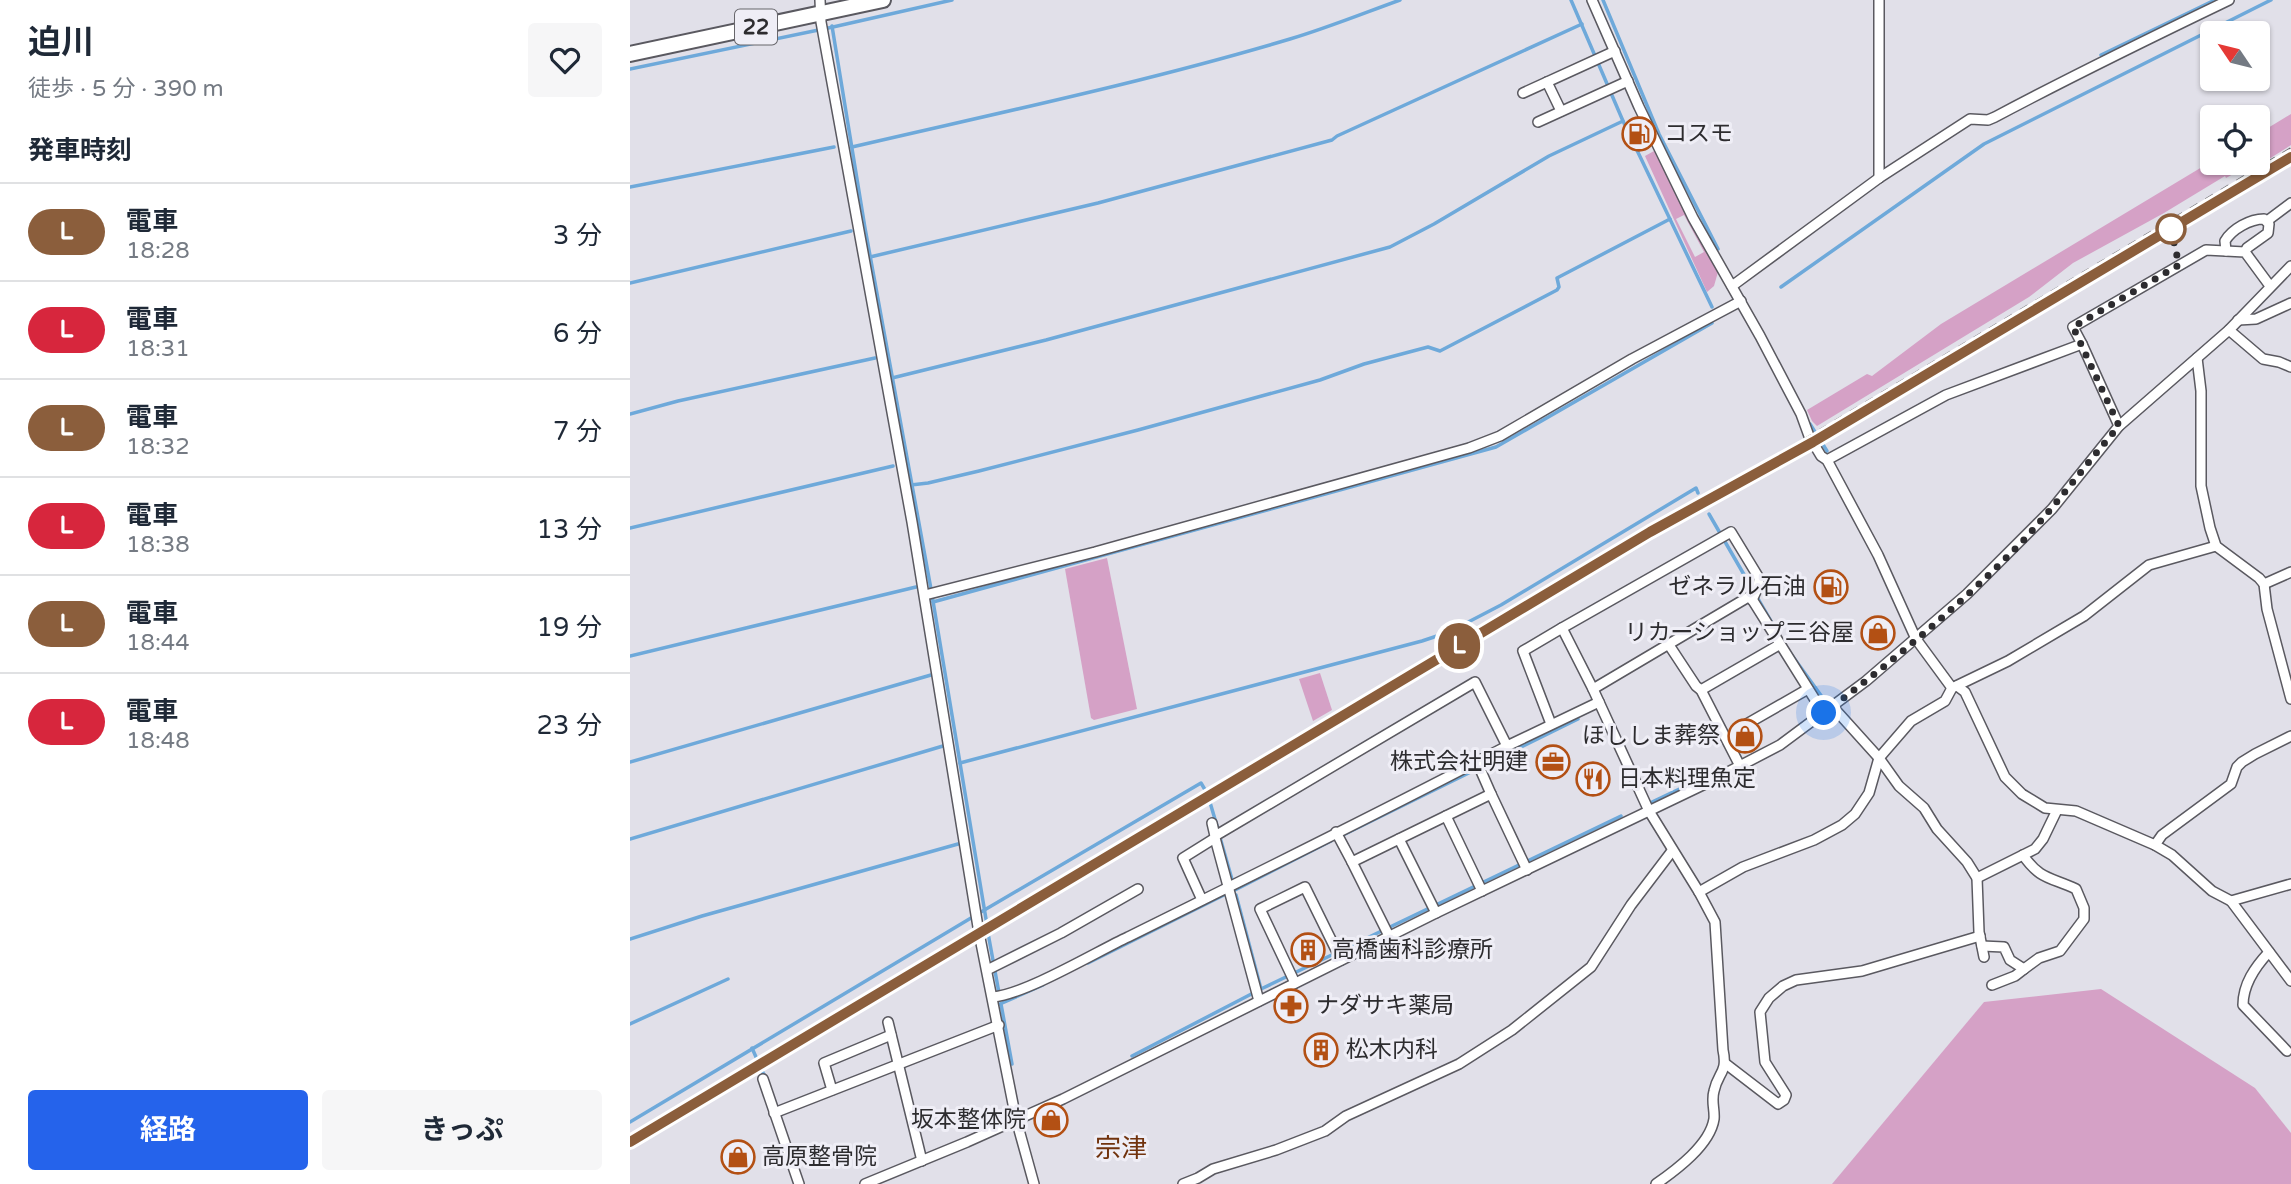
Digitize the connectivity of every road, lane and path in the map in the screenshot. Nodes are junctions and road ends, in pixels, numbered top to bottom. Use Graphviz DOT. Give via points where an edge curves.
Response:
graph roads {
  1 [pos="883,0"];
  2 [pos="1592,0"];
  3 [pos="1879,0"];
  4 [pos="2229,0"];
  5 [pos="821,18"];
  6 [pos="1615,51"];
  7 [pos="630,54"];
  8 [pos="1628,80"];
  9 [pos="1547,82"];
  10 [pos="1523,93"];
  11 [pos="1561,111"];
  12 [pos="1538,122"];
  13 [pos="1879,178"];
  14 [pos="2291,203"];
  15 [pos="2267,221"];
  16 [pos="2226,251"];
  17 [pos="2245,252"];
  18 [pos="2291,266"];
  19 [pos="1732,286"];
  20 [pos="2270,286"];
  21 [pos="1741,301"];
  22 [pos="2291,303"];
  23 [pos="2238,320"];
  24 [pos="2229,330"];
  25 [pos="2082,344"];
  26 [pos="2197,358"];
  27 [pos="2291,367"];
  28 [pos="2119,426"];
  29 [pos="1827,460"];
  30 [pos="2216,547"];
  31 [pos="2291,572"];
  32 [pos="2264,584"];
  33 [pos="929,593"];
  34 [pos="1755,596"];
  35 [pos="1562,628"];
  36 [pos="1916,639"];
  37 [pos="1669,645"];
  38 [pos="1779,645"];
  39 [pos="1955,687"];
  40 [pos="1808,688"];
  41 [pos="1593,689"];
  42 [pos="1701,690"];
  43 [pos="2290,693"];
  44 [pos="1599,702"];
  45 [pos="1833,707"];
  46 [pos="1824,713"];
  47 [pos="1551,724"];
  48 [pos="1745,725"];
  49 [pos="2291,736"];
  50 [pos="1507,746"];
  51 [pos="1879,758"];
  52 [pos="1479,766"];
  53 [pos="1740,766"];
  54 [pos="1491,794"];
  55 [pos="2057,810"];
  56 [pos="1648,811"];
  57 [pos="1446,816"];
  58 [pos="1212,824"];
  59 [pos="1217,835"];
  60 [pos="1338,836"];
  61 [pos="1399,839"];
  62 [pos="2155,845"];
  63 [pos="1672,851"];
  64 [pos="2023,855"];
  65 [pos="1352,862"];
  66 [pos="1524,864"];
  67 [pos="1977,878"];
  68 [pos="1232,884"];
  69 [pos="2291,884"];
  70 [pos="1480,886"];
  71 [pos="1138,889"];
  72 [pos="1699,892"];
  73 [pos="1202,900"];
  74 [pos="2231,901"];
  75 [pos="1433,908"];
  76 [pos="1386,931"];
  77 [pos="1981,941"];
  78 [pos="2269,952"];
  79 [pos="1338,955"];
  80 [pos="1984,957"];
  81 [pos="992,967"];
  82 [pos="2024,969"];
  83 [pos="1292,977"];
  84 [pos="2291,981"];
  85 [pos="1992,985"];
  86 [pos="1258,995"];
  87 [pos="998,997"];
  88 [pos="888,1022"];
  89 [pos="999,1025"];
  90 [pos="891,1035"];
  91 [pos="2287,1051"];
  92 [pos="898,1065"];
  93 [pos="1726,1065"];
  94 [pos="763,1079"];
  95 [pos="832,1090"];
  96 [pos="774,1113"];
  97 [pos="1016,1119"];
  98 [pos="922,1161"];
  99 [pos="799,1184"];
  100 [pos="865,1184"];
  101 [pos="1034,1184"];
  102 [pos="1183,1184"];
  103 [pos="1656,1184"];
  1 -- 5 [label="main road, 22"];
  2 -- 6 [label="street"];
  3 -- 13 [label="street"];
  4 -- 13 [label="street" via="1995,117 1970,119"];
  5 -- 7 [label="main road, 22"];
  5 -- 33 [label="street"];
  6 -- 8 [label="street"];
  6 -- 9 [label="street"];
  8 -- 11 [label="street"];
  8 -- 19 [label="street" via="1689,210"];
  9 -- 10 [label="street"];
  9 -- 11 [label="street"];
  11 -- 12 [label="street"];
  13 -- 19 [label="street"];
  14 -- 15 [label="street"];
  15 -- 16 [label="street" via="2254,220 2231,233 2225,241"];
  15 -- 17 [label="street" via="2268,233"];
  16 -- 17 [label="street"];
  16 -- 25 [label="street" via="2206,250 2073,327"];
  17 -- 20 [label="street"];
  18 -- 20 [label="street"];
  19 -- 21 [label="street"];
  20 -- 23 [label="street"];
  21 -- 29 [label="street" via="1809,436"];
  21 -- 33 [label="street" via="1500,436 1469,448"];
  22 -- 23 [label="street" via="2256,319"];
  23 -- 24 [label="street"];
  24 -- 26 [label="street"];
  24 -- 27 [label="street" via="2263,359"];
  25 -- 28 [label="street"];
  25 -- 29 [label="street" via="1946,395"];
  26 -- 28 [label="street"];
  26 -- 30 [label="street" via="2201,486"];
  28 -- 36 [label="street" via="2019,545"];
  29 -- 36 [label="street"];
  30 -- 32 [label="street"];
  30 -- 39 [label="street" via="2149,565 2084,616"];
  31 -- 32 [label="street"];
  32 -- 43 [label="street"];
  33 -- 81 [label="street" via="975,908"];
  34 -- 35 [label="street" via="1759,578 1731,532"];
  34 -- 37 [label="street"];
  34 -- 38 [label="street"];
  35 -- 41 [label="street"];
  35 -- 47 [label="street" via="1523,651"];
  36 -- 39 [label="street"];
  36 -- 45 [label="street"];
  37 -- 41 [label="street"];
  37 -- 42 [label="street"];
  38 -- 40 [label="street"];
  38 -- 42 [label="street"];
  39 -- 51 [label="street" via="1945,701 1911,721"];
  39 -- 55 [label="street" via="1965,692 2006,777 2034,803"];
  40 -- 46 [label="street"];
  40 -- 48 [label="street"];
  41 -- 44 [label="street"];
  42 -- 53 [label="street"];
  44 -- 47 [label="street"];
  44 -- 56 [label="street"];
  45 -- 46 [label="street"];
  45 -- 51 [label="street"];
  46 -- 53 [label="street" via="1780,745"];
  47 -- 50 [label="street"];
  49 -- 62 [label="street" via="2242,762 2231,784"];
  50 -- 52 [label="street"];
  50 -- 59 [label="street" via="1475,682"];
  51 -- 67 [label="street"];
  51 -- 72 [label="street" via="1869,793 1842,825 1743,867"];
  52 -- 54 [label="street"];
  52 -- 60 [label="street"];
  53 -- 56 [label="street"];
  54 -- 57 [label="street"];
  54 -- 66 [label="street"];
  55 -- 62 [label="street" via="2076,811"];
  55 -- 64 [label="street" via="2043,839"];
  56 -- 63 [label="street"];
  56 -- 66 [label="street"];
  57 -- 61 [label="street"];
  57 -- 70 [label="street"];
  58 -- 59 [label="street"];
  59 -- 68 [label="street"];
  59 -- 73 [label="street" via="1183,858"];
  60 -- 65 [label="street"];
  60 -- 68 [label="street"];
  61 -- 65 [label="street"];
  61 -- 75 [label="street"];
  62 -- 74 [label="street" via="2211,891"];
  63 -- 72 [label="street"];
  63 -- 102 [label="street" via="1591,967 1512,1030 1459,1064 1346,1115 1325,1131 1213,1169"];
  64 -- 67 [label="street"];
  64 -- 82 [label="street" via="2041,876 2076,889 2084,908 2084,919 2060,951"];
  65 -- 76 [label="street"];
  66 -- 70 [label="street"];
  67 -- 77 [label="street"];
  68 -- 73 [label="street"];
  68 -- 86 [label="street"];
  69 -- 74 [label="street"];
  70 -- 75 [label="street"];
  71 -- 81 [label="street"];
  72 -- 93 [label="street" via="1714,922"];
  73 -- 87 [label="street"];
  74 -- 78 [label="street"];
  75 -- 76 [label="street"];
  76 -- 79 [label="street"];
  77 -- 80 [label="street"];
  77 -- 82 [label="street" via="2004,947 2010,960"];
  77 -- 93 [label="street" via="1783,986 1760,1012 1765,1062 1786,1095 1778,1104"];
  78 -- 84 [label="street"];
  78 -- 91 [label="street" via="2255,967 2243,1005"];
  79 -- 83 [label="street"];
  79 -- 83 [label="street" via="1306,887 1294,892 1260,909"];
  81 -- 87 [label="street"];
  82 -- 85 [label="street"];
  83 -- 86 [label="street"];
  86 -- 97 [label="street" via="1164,1050"];
  87 -- 89 [label="street"];
  88 -- 90 [label="street"];
  89 -- 92 [label="street"];
  89 -- 97 [label="street"];
  90 -- 92 [label="street"];
  90 -- 95 [label="street" via="824,1063"];
  92 -- 95 [label="street"];
  92 -- 98 [label="street"];
  93 -- 103 [label="street" via="1714,1090 1714,1118 1708,1135 1684,1164"];
  94 -- 96 [label="street"];
  95 -- 96 [label="street"];
  96 -- 99 [label="street"];
  97 -- 98 [label="street"];
  97 -- 101 [label="street"];
  98 -- 100 [label="street"];
}
